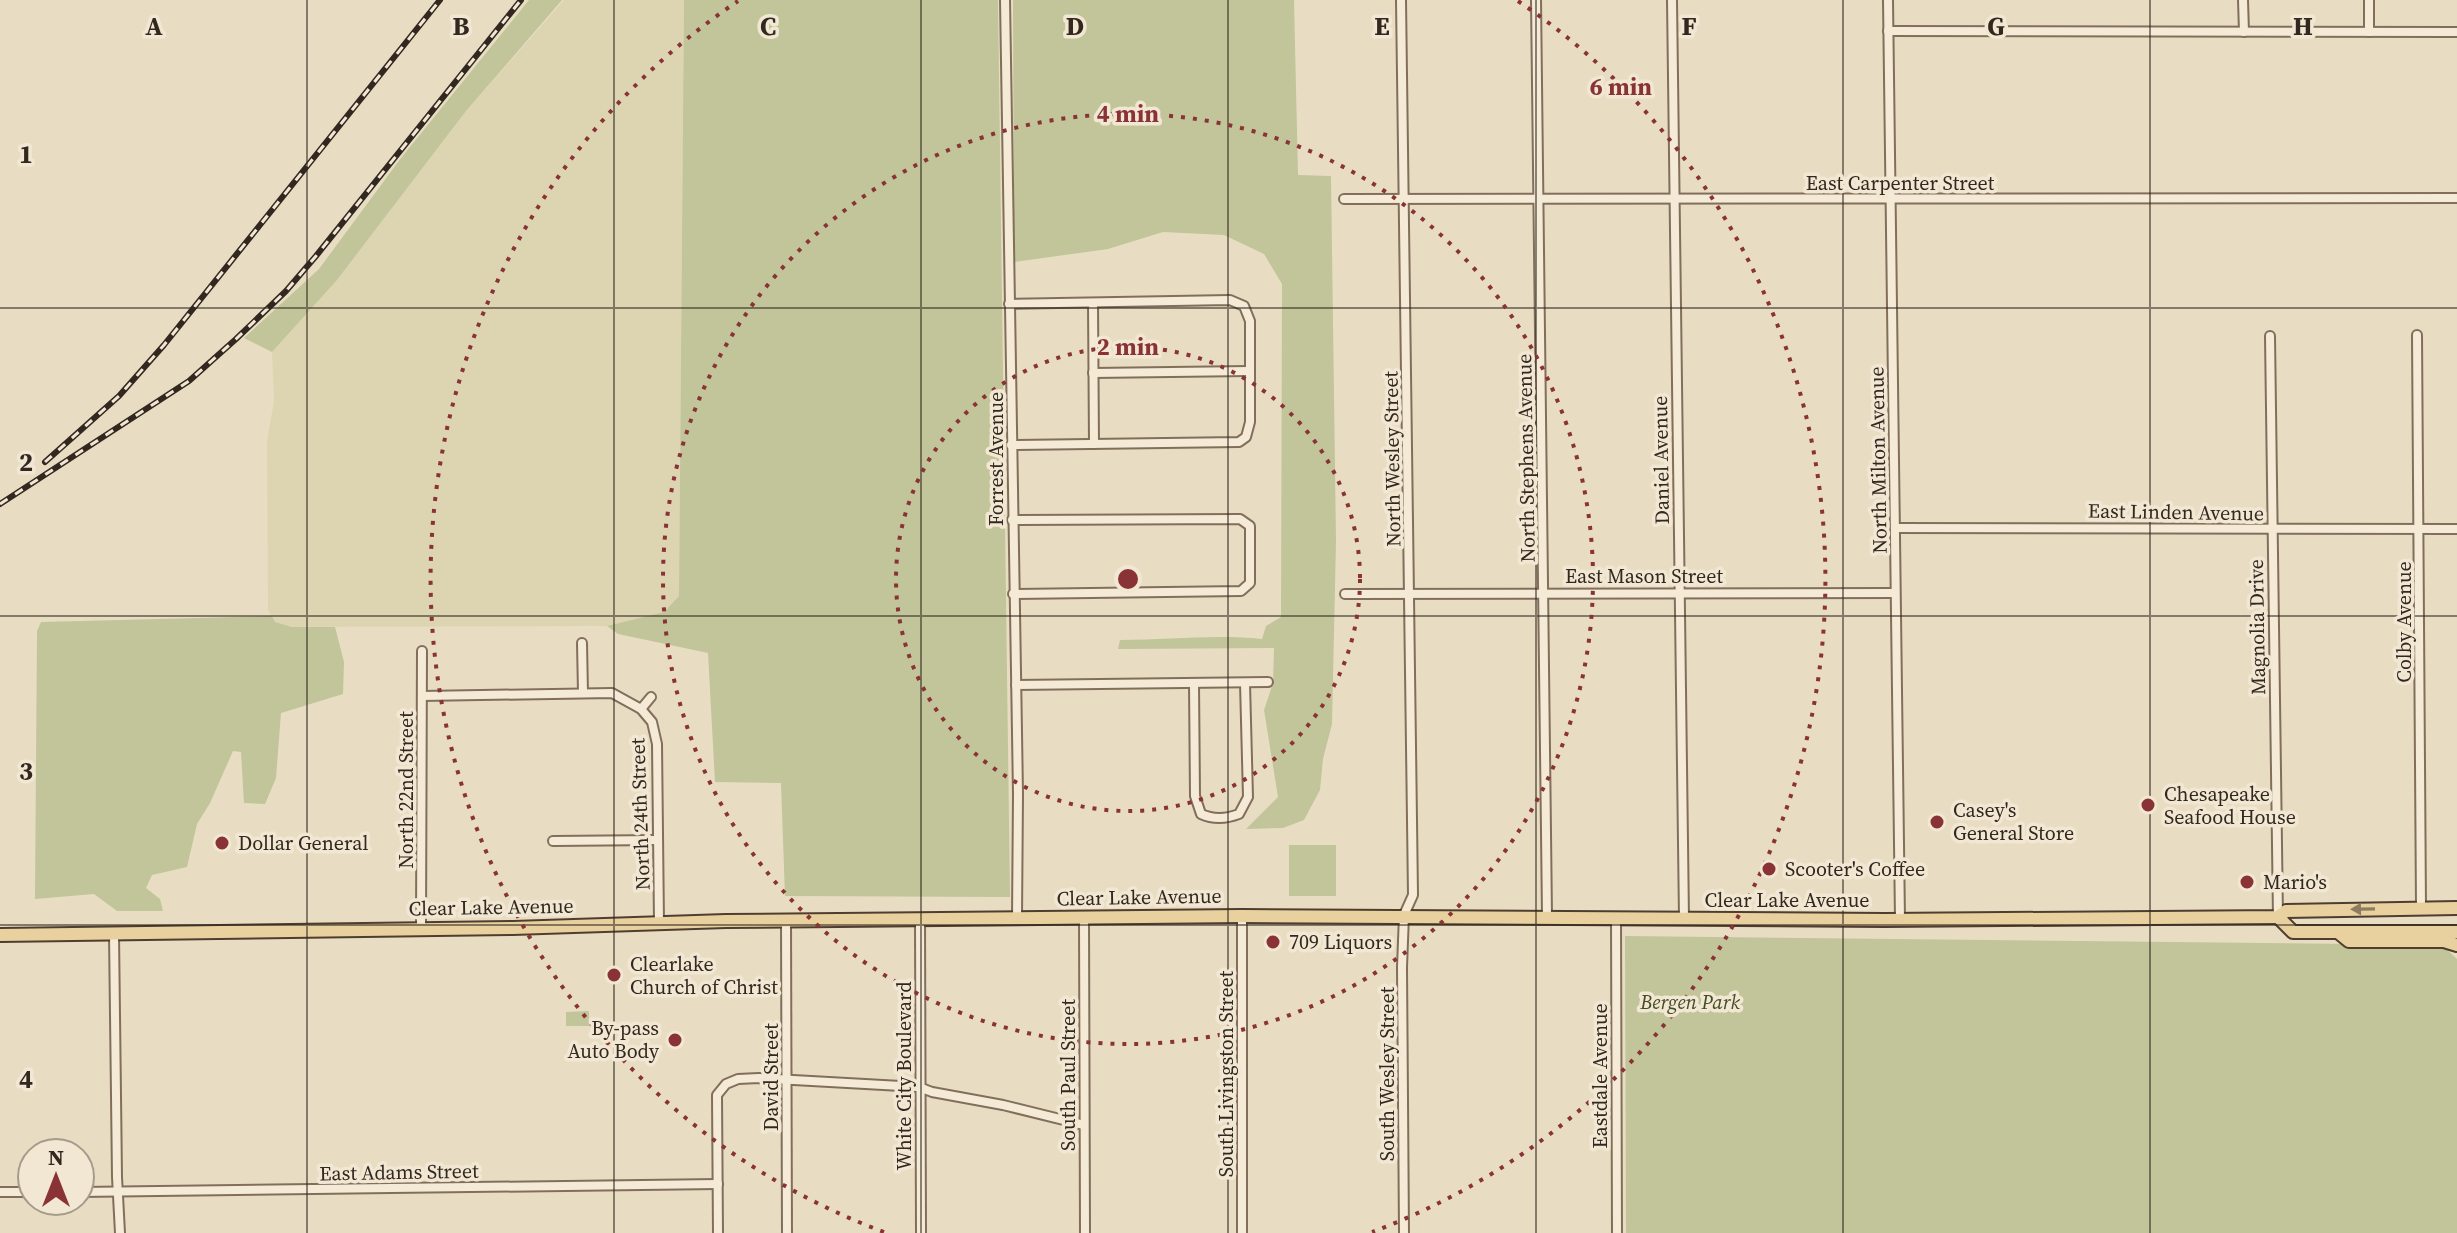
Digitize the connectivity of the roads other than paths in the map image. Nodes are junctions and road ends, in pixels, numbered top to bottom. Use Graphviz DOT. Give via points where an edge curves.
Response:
graph roads {
  1 [pos="1005,0"];
  2 [pos="1401,0"];
  3 [pos="1536,0"];
  4 [pos="1672,0"];
  5 [pos="1888,0"];
  6 [pos="2243,0"];
  7 [pos="2369,0"];
  8 [pos="1888,31"];
  9 [pos="2244,32"];
  10 [pos="2369,32"];
  11 [pos="2457,32"];
  12 [pos="2457,198"];
  13 [pos="1344,199"];
  14 [pos="1404,199"];
  15 [pos="1538,199"];
  16 [pos="1674,199"];
  17 [pos="1890,199"];
  18 [pos="1093,303"];
  19 [pos="1009,304"];
  20 [pos="2417,335"];
  21 [pos="2270,336"];
  22 [pos="1249,371"];
  23 [pos="1093,373"];
  24 [pos="1094,444"];
  25 [pos="1011,445"];
  26 [pos="1012,520"];
  27 [pos="1895,528"];
  28 [pos="2272,529"];
  29 [pos="2419,529"];
  30 [pos="2457,529"];
  31 [pos="1544,592"];
  32 [pos="1678,592"];
  33 [pos="1409,593"];
  34 [pos="1895,593"];
  35 [pos="1013,594"];
  36 [pos="1345,594"];
  37 [pos="582,643"];
  38 [pos="422,651"];
  39 [pos="1268,682"];
  40 [pos="1194,683"];
  41 [pos="1245,683"];
  42 [pos="1016,685"];
  43 [pos="583,693"];
  44 [pos="422,696"];
  45 [pos="651,697"];
  46 [pos="641,709"];
  47 [pos="658,840"];
  48 [pos="553,841"];
  49 [pos="2457,898"];
  50 [pos="2421,908"];
  51 [pos="2441,908"];
  52 [pos="2457,908"];
  53 [pos="1404,915"];
  54 [pos="1242,916"];
  55 [pos="1547,916"];
  56 [pos="2278,917"];
  57 [pos="1017,918"];
  58 [pos="1084,918"];
  59 [pos="920,919"];
  60 [pos="1616,919"];
  61 [pos="1684,919"];
  62 [pos="1900,920"];
  63 [pos="786,921"];
  64 [pos="659,923"];
  65 [pos="421,929"];
  66 [pos="2338,932"];
  67 [pos="2457,932"];
  68 [pos="114,934"];
  69 [pos="0,935"];
  70 [pos="2457,945"];
  71 [pos="786,1079"];
  72 [pos="919,1087"];
  73 [pos="1084,1125"];
  74 [pos="718,1184"];
  75 [pos="96,1192"];
  76 [pos="118,1192"];
  77 [pos="120,1233"];
  78 [pos="718,1233"];
  79 [pos="787,1233"];
  80 [pos="921,1233"];
  81 [pos="1085,1233"];
  82 [pos="1242,1233"];
  83 [pos="1404,1233"];
  84 [pos="1617,1233"];
  1 -- 19 [label="street, Forrest Avenue"];
  2 -- 14 [label="street, North Wesley Street"];
  3 -- 15 [label="street, North Stephens Avenue"];
  4 -- 16 [label="street, Daniel Avenue"];
  5 -- 8 [label="street, North Milton Avenue"];
  6 -- 9 [label="street"];
  7 -- 10 [label="street"];
  8 -- 9 [label="street"];
  8 -- 17 [label="street, North Milton Avenue"];
  9 -- 10 [label="street"];
  10 -- 11 [label="street"];
  12 -- 17 [label="street, East Carpenter Street"];
  13 -- 14 [label="street, East Carpenter Street"];
  14 -- 15 [label="street, East Carpenter Street"];
  14 -- 33 [label="street, North Wesley Street"];
  15 -- 16 [label="street, East Carpenter Street"];
  15 -- 31 [label="street, North Stephens Avenue"];
  16 -- 17 [label="street, East Carpenter Street"];
  16 -- 32 [label="street, Daniel Avenue"];
  17 -- 27 [label="street, North Milton Avenue"];
  18 -- 19 [label="street"];
  18 -- 22 [label="street" via="1239,302 1248,313"];
  18 -- 23 [label="street"];
  19 -- 25 [label="street, Forrest Avenue"];
  20 -- 29 [label="street, Colby Avenue"];
  21 -- 28 [label="street, Magnolia Drive"];
  22 -- 23 [label="street"];
  22 -- 24 [label="street" via="1249,431 1239,442"];
  23 -- 24 [label="street"];
  24 -- 25 [label="street"];
  25 -- 26 [label="street, Forrest Avenue"];
  26 -- 35 [label="street, Forrest Avenue"];
  26 -- 35 [label="street" via="1240,519 1250,526 1250,583 1241,591"];
  27 -- 28 [label="street, East Linden Avenue"];
  27 -- 34 [label="street, North Milton Avenue"];
  28 -- 29 [label="street, East Linden Avenue"];
  28 -- 56 [label="street, Magnolia Drive"];
  29 -- 30 [label="street, East Linden Avenue"];
  29 -- 50 [label="street, Colby Avenue"];
  31 -- 32 [label="street, East Mason Street"];
  31 -- 33 [label="street, East Mason Street"];
  31 -- 55 [label="street, North Stephens Avenue"];
  32 -- 34 [label="street, East Mason Street"];
  32 -- 61 [label="street, Daniel Avenue"];
  33 -- 36 [label="street, East Mason Street"];
  33 -- 53 [label="street, North Wesley Street" via="1413,895"];
  34 -- 62 [label="street, North Milton Avenue"];
  35 -- 42 [label="street, Forrest Avenue"];
  37 -- 43 [label="street"];
  38 -- 44 [label="street, North 22nd Street"];
  39 -- 41 [label="street"];
  40 -- 41 [label="street"];
  40 -- 41 [label="street" via="1195,796 1201,814 1210,818 1239,814 1248,797"];
  40 -- 42 [label="street"];
  42 -- 57 [label="street, Forrest Avenue"];
  43 -- 44 [label="street"];
  43 -- 46 [label="street" via="612,693"];
  44 -- 65 [label="street, North 22nd Street"];
  45 -- 46 [label="street"];
  46 -- 47 [label="street, North 24th Street" via="655,734"];
  47 -- 48 [label="street"];
  47 -- 64 [label="street, North 24th Street"];
  49 -- 51 [label="main road"];
  50 -- 51 [label="main road, Clear Lake Avenue"];
  50 -- 56 [label="main road, Clear Lake Avenue, one-way" via="2286,911"];
  51 -- 52 [label="main road, Clear Lake Avenue"];
  53 -- 54 [label="main road, Clear Lake Avenue"];
  53 -- 55 [label="main road, Clear Lake Avenue"];
  53 -- 83 [label="street, South Wesley Street"];
  54 -- 58 [label="main road, Clear Lake Avenue"];
  54 -- 82 [label="street, South Livingston Street"];
  55 -- 60 [label="main road, Clear Lake Avenue"];
  56 -- 62 [label="main road, Clear Lake Avenue"];
  56 -- 66 [label="main road, Clear Lake Avenue" via="2293,932"];
  57 -- 58 [label="main road, Clear Lake Avenue"];
  57 -- 59 [label="main road, Clear Lake Avenue"];
  58 -- 73 [label="street, South Paul Street"];
  59 -- 63 [label="main road, Clear Lake Avenue"];
  59 -- 72 [label="street, White City Boulevard"];
  60 -- 61 [label="main road, Clear Lake Avenue"];
  60 -- 84 [label="street, Eastdale Avenue"];
  61 -- 62 [label="main road, Clear Lake Avenue"];
  63 -- 64 [label="main road, Clear Lake Avenue"];
  63 -- 71 [label="street, David Street"];
  64 -- 65 [label="main road, Clear Lake Avenue"];
  65 -- 68 [label="main road, Clear Lake Avenue"];
  66 -- 67 [label="main road, Clear Lake Avenue"];
  66 -- 70 [label="main road" via="2349,941"];
  68 -- 69 [label="main road, Clear Lake Avenue"];
  68 -- 76 [label="street"];
  71 -- 72 [label="street"];
  71 -- 74 [label="street" via="738,1079 720,1089"];
  71 -- 79 [label="street, David Street"];
  72 -- 73 [label="street"];
  72 -- 80 [label="street, White City Boulevard"];
  73 -- 81 [label="street, South Paul Street"];
  74 -- 76 [label="street, East Adams Street"];
  74 -- 78 [label="street"];
  75 -- 76 [label="street, East Adams Street"];
  76 -- 77 [label="street"];
}
